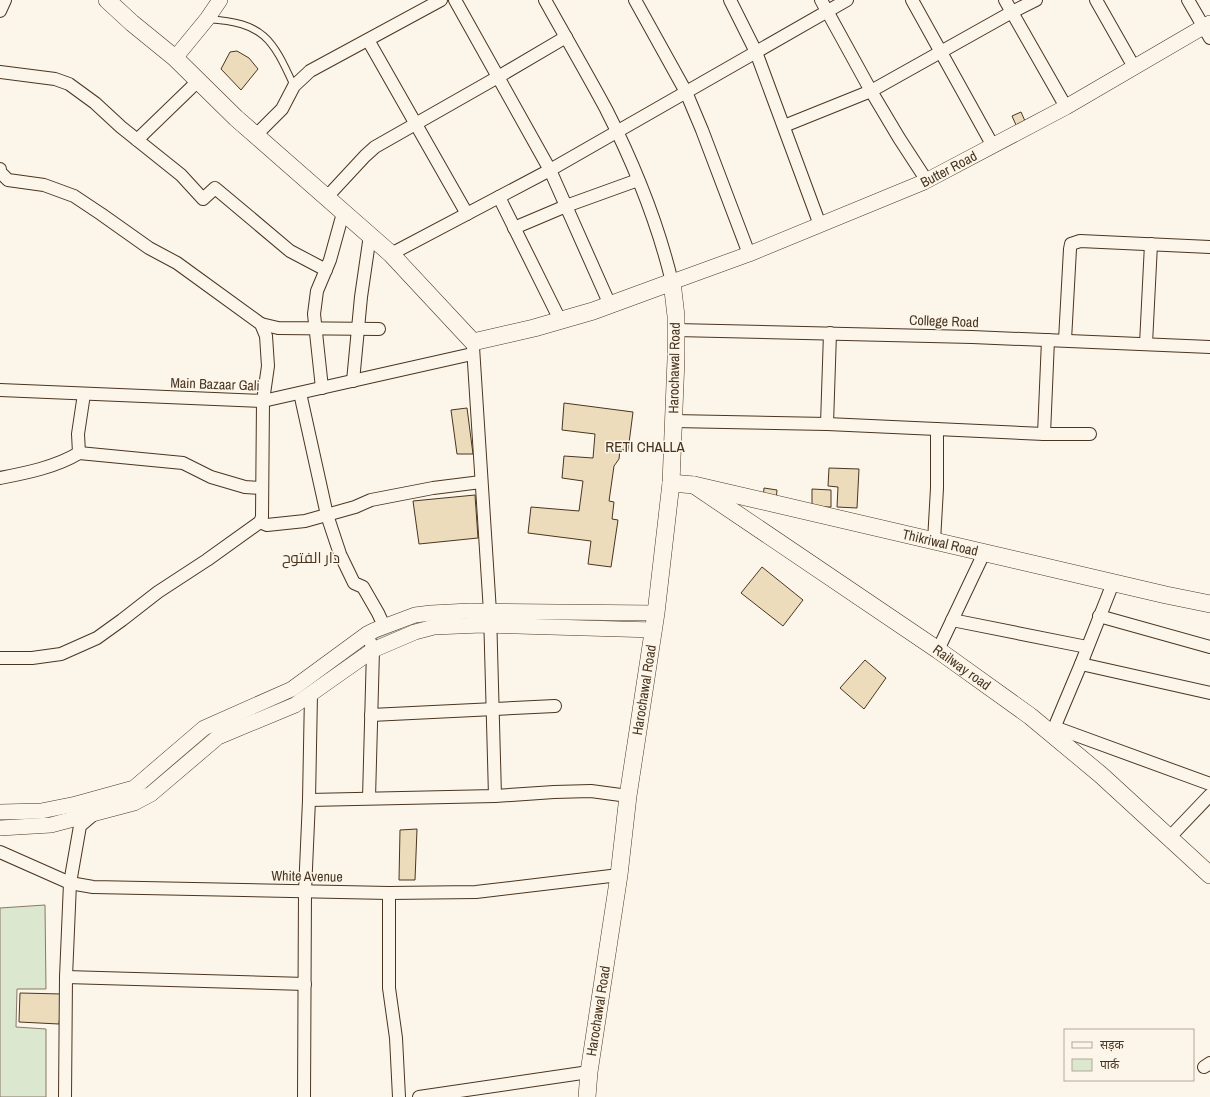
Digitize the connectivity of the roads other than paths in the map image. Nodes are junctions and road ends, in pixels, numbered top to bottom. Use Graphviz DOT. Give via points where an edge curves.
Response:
graph roads {
  1 [pos="5,0"];
  2 [pos="220,0"];
  3 [pos="441,0"];
  4 [pos="455,0"];
  5 [pos="545,0"];
  6 [pos="730,0"];
  7 [pos="821,0"];
  8 [pos="847,0"];
  9 [pos="912,0"];
  10 [pos="1005,0"];
  11 [pos="1036,0"];
  12 [pos="1096,0"];
  13 [pos="1188,0"];
  14 [pos="106,1"];
  15 [pos="638,1"];
  16 [pos="0,11"];
  17 [pos="827,11"];
  18 [pos="1012,12"];
  19 [pos="206,19"];
  20 [pos="1208,29"];
  21 [pos="566,37"];
  22 [pos="368,40"];
  23 [pos="756,52"];
  24 [pos="941,52"];
  25 [pos="175,58"];
  26 [pos="1134,67"];
  27 [pos="0,72"];
  28 [pos="498,77"];
  29 [pos="198,81"];
  30 [pos="294,86"];
  31 [pos="870,91"];
  32 [pos="686,92"];
  33 [pos="1066,107"];
  34 [pos="416,123"];
  35 [pos="784,126"];
  36 [pos="617,132"];
  37 [pos="256,135"];
  38 [pos="137,140"];
  39 [pos="993,146"];
  40 [pos="0,169"];
  41 [pos="550,170"];
  42 [pos="638,180"];
  43 [pos="927,181"];
  44 [pos="499,197"];
  45 [pos="326,198"];
  46 [pos="566,206"];
  47 [pos="343,213"];
  48 [pos="467,214"];
  49 [pos="820,225"];
  50 [pos="514,228"];
  51 [pos="370,236"];
  52 [pos="1151,244"];
  53 [pos="1210,247"];
  54 [pos="391,254"];
  55 [pos="749,254"];
  56 [pos="326,270"];
  57 [pos="672,282"];
  58 [pos="610,305"];
  59 [pos="560,320"];
  60 [pos="261,324"];
  61 [pos="316,329"];
  62 [pos="379,329"];
  63 [pos="358,330"];
  64 [pos="676,330"];
  65 [pos="830,333"];
  66 [pos="1048,340"];
  67 [pos="1065,340"];
  68 [pos="1146,344"];
  69 [pos="1210,347"];
  70 [pos="472,348"];
  71 [pos="353,381"];
  72 [pos="322,388"];
  73 [pos="0,390"];
  74 [pos="300,393"];
  75 [pos="84,394"];
  76 [pos="263,401"];
  77 [pos="673,421"];
  78 [pos="827,424"];
  79 [pos="936,429"];
  80 [pos="1044,434"];
  81 [pos="1090,434"];
  82 [pos="79,453"];
  83 [pos="0,478"];
  84 [pos="481,482"];
  85 [pos="671,483"];
  86 [pos="694,485"];
  87 [pos="262,488"];
  88 [pos="327,515"];
  89 [pos="260,522"];
  90 [pos="934,541"];
  91 [pos="984,553"];
  92 [pos="1113,583"];
  93 [pos="1210,604"];
  94 [pos="656,613"];
  95 [pos="1099,616"];
  96 [pos="490,618"];
  97 [pos="952,620"];
  98 [pos="384,626"];
  99 [pos="654,630"];
  100 [pos="367,634"];
  101 [pos="1087,647"];
  102 [pos="1210,647"];
  103 [pos="373,650"];
  104 [pos="938,650"];
  105 [pos="0,658"];
  106 [pos="1081,664"];
  107 [pos="292,689"];
  108 [pos="1210,693"];
  109 [pos="306,698"];
  110 [pos="555,706"];
  111 [pos="493,709"];
  112 [pos="371,715"];
  113 [pos="1053,731"];
  114 [pos="1210,783"];
  115 [pos="146,789"];
  116 [pos="1210,795"];
  117 [pos="495,796"];
  118 [pos="628,796"];
  119 [pos="369,798"];
  120 [pos="309,800"];
  121 [pos="0,812"];
  122 [pos="93,815"];
  123 [pos="0,828"];
  124 [pos="1169,838"];
  125 [pos="0,852"];
  126 [pos="619,875"];
  127 [pos="1210,875"];
  128 [pos="70,883"];
  129 [pos="305,891"];
  130 [pos="389,893"];
  131 [pos="66,977"];
  132 [pos="305,984"];
  133 [pos="589,1072"];
  134 [pos="65,1097"];
  135 [pos="304,1097"];
  136 [pos="399,1097"];
  137 [pos="420,1097"];
  138 [pos="587,1097"];
  1 -- 16 [label="street"];
  2 -- 19 [label="street"];
  3 -- 22 [label="street"];
  4 -- 28 [label="street"];
  5 -- 21 [label="street"];
  6 -- 23 [label="street"];
  7 -- 17 [label="street"];
  8 -- 17 [label="street"];
  9 -- 24 [label="street"];
  10 -- 18 [label="street"];
  11 -- 18 [label="street"];
  12 -- 26 [label="street"];
  13 -- 20 [label="street"];
  14 -- 25 [label="main road"];
  15 -- 32 [label="street"];
  17 -- 23 [label="street"];
  17 -- 31 [label="street"];
  18 -- 24 [label="street"];
  18 -- 33 [label="street"];
  19 -- 25 [label="street"];
  19 -- 30 [label="lane" via="241,24 261,33 277,49"];
  20 -- 26 [label="street, Butter Road"];
  21 -- 28 [label="street"];
  21 -- 36 [label="street"];
  22 -- 30 [label="street" via="310,71"];
  22 -- 34 [label="street"];
  23 -- 32 [label="street"];
  23 -- 35 [label="street"];
  24 -- 31 [label="street"];
  24 -- 39 [label="street"];
  25 -- 29 [label="main road"];
  26 -- 33 [label="street, Butter Road"];
  27 -- 38 [label="street" via="55,79 70,84"];
  28 -- 34 [label="street"];
  28 -- 41 [label="street"];
  29 -- 37 [label="main road"];
  29 -- 38 [label="street"];
  30 -- 37 [label="street" via="282,108"];
  31 -- 35 [label="street"];
  31 -- 43 [label="street"];
  32 -- 36 [label="street"];
  32 -- 55 [label="street"];
  33 -- 39 [label="street, Butter Road"];
  34 -- 45 [label="street" via="375,147"];
  34 -- 48 [label="street"];
  35 -- 49 [label="street"];
  36 -- 41 [label="street"];
  36 -- 42 [label="street"];
  37 -- 45 [label="main road"];
  38 -- 56 [label="street" via="181,175 203,199 215,188 290,251"];
  39 -- 43 [label="street, Butter Road"];
  40 -- 60 [label="street" via="8,180 44,185 74,196 148,248 177,263"];
  41 -- 44 [label="street"];
  41 -- 46 [label="street"];
  42 -- 46 [label="street"];
  42 -- 57 [label="street" via="664,251"];
  43 -- 49 [label="street, Butter Road"];
  44 -- 48 [label="street"];
  44 -- 50 [label="street"];
  45 -- 47 [label="main road"];
  46 -- 50 [label="street"];
  46 -- 58 [label="street"];
  47 -- 51 [label="main road"];
  47 -- 56 [label="street"];
  48 -- 54 [label="street"];
  49 -- 55 [label="street, Butter Road"];
  50 -- 59 [label="street"];
  51 -- 54 [label="main road"];
  51 -- 63 [label="street" via="360,297"];
  52 -- 53 [label="street"];
  52 -- 67 [label="street" via="1080,241 1071,244"];
  52 -- 68 [label="street"];
  54 -- 70 [label="main road"];
  55 -- 57 [label="street, Butter Road"];
  56 -- 61 [label="street" via="317,291 314,314"];
  57 -- 58 [label="main road"];
  57 -- 64 [label="main road, Harochawal Road"];
  58 -- 59 [label="main road"];
  59 -- 70 [label="main road"];
  60 -- 61 [label="street" via="278,328"];
  60 -- 76 [label="street" via="266,336 268,366"];
  61 -- 63 [label="street"];
  61 -- 72 [label="street"];
  62 -- 63 [label="street"];
  63 -- 71 [label="street"];
  64 -- 65 [label="street, College Road"];
  64 -- 77 [label="main road, Harochawal Road"];
  65 -- 66 [label="street, College Road"];
  65 -- 78 [label="street"];
  66 -- 67 [label="street, College Road"];
  66 -- 80 [label="street"];
  67 -- 68 [label="street, College Road"];
  68 -- 69 [label="street, College Road"];
  70 -- 71 [label="street, Main Bazaar Gali"];
  70 -- 84 [label="street"];
  71 -- 72 [label="street, Main Bazaar Gali"];
  72 -- 74 [label="street, Main Bazaar Gali"];
  73 -- 75 [label="street, Main Bazaar Gali"];
  74 -- 76 [label="street, Main Bazaar Gali"];
  74 -- 88 [label="street"];
  75 -- 76 [label="street, Main Bazaar Gali"];
  75 -- 82 [label="street" via="78,434"];
  76 -- 87 [label="street"];
  77 -- 78 [label="street"];
  77 -- 85 [label="main road, Harochawal Road"];
  78 -- 79 [label="street"];
  79 -- 80 [label="street"];
  79 -- 90 [label="street" via="937,488"];
  80 -- 81 [label="street"];
  82 -- 83 [label="street" via="62,461"];
  82 -- 87 [label="street" via="183,463 211,477 245,487"];
  84 -- 88 [label="street" via="371,500"];
  84 -- 96 [label="street"];
  85 -- 86 [label="main road, Thikriwal Road"];
  85 -- 94 [label="main road, Harochawal Road"];
  86 -- 90 [label="main road, Thikriwal Road"];
  86 -- 104 [label="main road, Railway road"];
  87 -- 89 [label="street"];
  88 -- 89 [label="street" via="305,521 267,525"];
  88 -- 98 [label="street" via="340,554 354,582 363,587"];
  89 -- 105 [label="street" via="158,592 97,638 75,649 48,657"];
  90 -- 91 [label="main road, Thikriwal Road"];
  91 -- 92 [label="main road, Thikriwal Road"];
  91 -- 97 [label="street"];
  92 -- 93 [label="main road, Thikriwal Road"];
  92 -- 95 [label="street"];
  94 -- 96 [label="street"];
  94 -- 99 [label="main road, Harochawal Road"];
  95 -- 101 [label="street"];
  95 -- 102 [label="street"];
  96 -- 98 [label="street" via="470,611 422,614"];
  96 -- 99 [label="street"];
  96 -- 103 [label="street" via="415,632"];
  96 -- 111 [label="street"];
  97 -- 101 [label="street"];
  97 -- 104 [label="street"];
  98 -- 100 [label="street"];
  99 -- 118 [label="main road, Harochawal Road"];
  100 -- 103 [label="street"];
  100 -- 107 [label="street"];
  101 -- 106 [label="street"];
  103 -- 109 [label="street"];
  103 -- 112 [label="street"];
  104 -- 113 [label="main road, Railway road"];
  106 -- 108 [label="street"];
  106 -- 113 [label="street"];
  107 -- 109 [label="street"];
  107 -- 115 [label="street" via="204,728"];
  109 -- 115 [label="street" via="218,737"];
  109 -- 120 [label="street"];
  110 -- 111 [label="street"];
  111 -- 112 [label="street"];
  111 -- 117 [label="street"];
  112 -- 119 [label="street"];
  113 -- 114 [label="street"];
  113 -- 124 [label="main road, Railway road"];
  115 -- 121 [label="street" via="129,790 41,811"];
  115 -- 122 [label="street" via="134,803"];
  116 -- 124 [label="street"];
  117 -- 118 [label="street" via="576,791"];
  117 -- 119 [label="street"];
  118 -- 126 [label="main road, Harochawal Road"];
  119 -- 120 [label="street"];
  120 -- 129 [label="street"];
  122 -- 123 [label="street" via="46,826"];
  122 -- 128 [label="street" via="80,826"];
  124 -- 127 [label="main road, Railway road"];
  125 -- 128 [label="street, White Avenue"];
  126 -- 130 [label="street, White Avenue" via="476,892"];
  126 -- 133 [label="main road, Harochawal Road"];
  128 -- 129 [label="street, White Avenue" via="93,887"];
  128 -- 131 [label="street"];
  129 -- 130 [label="street, White Avenue"];
  129 -- 132 [label="street"];
  130 -- 136 [label="street" via="389,988 396,1038"];
  131 -- 132 [label="street"];
  131 -- 134 [label="street"];
  132 -- 135 [label="street"];
  133 -- 137 [label="street"];
  133 -- 138 [label="main road, Harochawal Road"];
}
